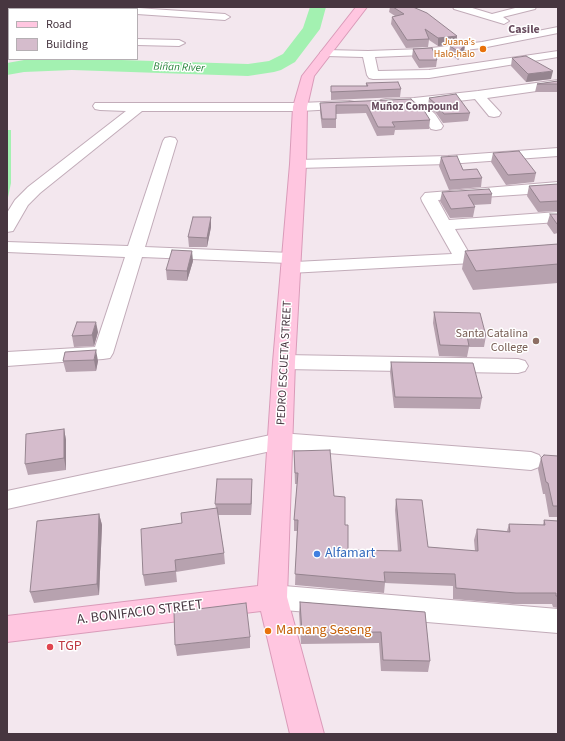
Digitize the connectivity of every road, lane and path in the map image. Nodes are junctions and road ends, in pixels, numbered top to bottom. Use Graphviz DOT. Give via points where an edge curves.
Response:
graph roads {
  1 [pos="362,7"];
  2 [pos="458,7"];
  3 [pos="532,7"];
  4 [pos="138,11"];
  5 [pos="225,17"];
  6 [pos="493,17"];
  7 [pos="504,21"];
  8 [pos="558,30"];
  9 [pos="138,42"];
  10 [pos="179,43"];
  11 [pos="326,53"];
  12 [pos="368,54"];
  13 [pos="558,54"];
  14 [pos="558,84"];
  15 [pos="478,95"];
  16 [pos="414,102"];
  17 [pos="361,104"];
  18 [pos="376,104"];
  19 [pos="100,106"];
  20 [pos="139,107"];
  21 [pos="300,107"];
  22 [pos="494,113"];
  23 [pos="436,126"];
  24 [pos="170,141"];
  25 [pos="443,144"];
  26 [pos="558,152"];
  27 [pos="448,160"];
  28 [pos="298,164"];
  29 [pos="558,187"];
  30 [pos="558,217"];
  31 [pos="443,225"];
  32 [pos="7,227"];
  33 [pos="7,247"];
  34 [pos="134,252"];
  35 [pos="511,257"];
  36 [pos="464,259"];
  37 [pos="291,263"];
  38 [pos="7,359"];
  39 [pos="284,362"];
  40 [pos="518,366"];
  41 [pos="280,441"];
  42 [pos="531,461"];
  43 [pos="7,500"];
  44 [pos="272,597"];
  45 [pos="558,621"];
  46 [pos="7,629"];
  47 [pos="307,734"];
  1 -- 11 [label="street, PEDRO ESCUETA STREET"];
  2 -- 6 [label="street"];
  3 -- 6 [label="street"];
  4 -- 5 [label="street"];
  6 -- 7 [label="street"];
  8 -- 12 [label="street" via="482,45 423,52"];
  9 -- 10 [label="street"];
  11 -- 12 [label="street"];
  11 -- 21 [label="street, PEDRO ESCUETA STREET" via="308,76"];
  12 -- 13 [label="street" via="373,75 429,74"];
  14 -- 15 [label="street"];
  15 -- 16 [label="street"];
  15 -- 22 [label="street"];
  16 -- 18 [label="street"];
  16 -- 23 [label="street"];
  17 -- 21 [label="street"];
  19 -- 20 [label="street"];
  20 -- 21 [label="street"];
  20 -- 32 [label="street" via="34,190 21,203"];
  21 -- 28 [label="street, PEDRO ESCUETA STREET"];
  24 -- 34 [label="street"];
  25 -- 27 [label="street"];
  26 -- 27 [label="street"];
  27 -- 28 [label="street"];
  28 -- 37 [label="street, PEDRO ESCUETA STREET"];
  29 -- 31 [label="street" via="431,196 429,198"];
  30 -- 31 [label="street"];
  31 -- 36 [label="street"];
  33 -- 34 [label="street"];
  34 -- 37 [label="street"];
  34 -- 38 [label="street" via="103,354"];
  35 -- 36 [label="street"];
  36 -- 37 [label="street"];
  37 -- 39 [label="street, PEDRO ESCUETA STREET"];
  39 -- 40 [label="street"];
  39 -- 41 [label="street, PEDRO ESCUETA STREET"];
  41 -- 42 [label="street"];
  41 -- 43 [label="street"];
  41 -- 44 [label="street, PEDRO ESCUETA STREET"];
  44 -- 45 [label="street"];
  44 -- 46 [label="street, A. BONIFACIO STREET"];
  44 -- 47 [label="street, PEDRO ESCUETA STREET"];
}
